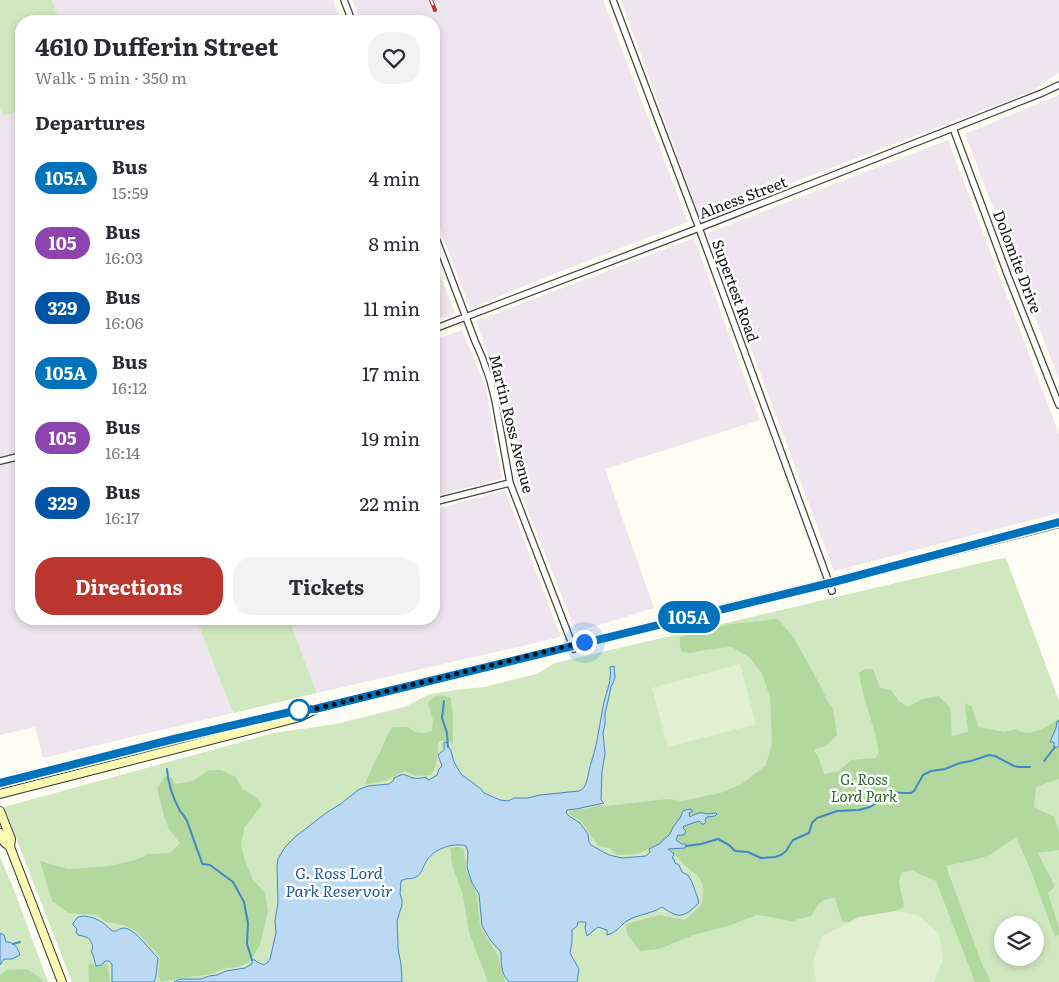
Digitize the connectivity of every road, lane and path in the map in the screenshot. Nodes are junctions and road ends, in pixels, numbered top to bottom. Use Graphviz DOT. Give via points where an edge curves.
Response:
graph roads {
  1 [pos="344,0"];
  2 [pos="613,0"];
  3 [pos="350,15"];
  4 [pos="1059,85"];
  5 [pos="953,128"];
  6 [pos="699,228"];
  7 [pos="440,249"];
  8 [pos="466,316"];
  9 [pos="440,327"];
  10 [pos="1058,400"];
  11 [pos="15,457"];
  12 [pos="0,461"];
  13 [pos="510,483"];
  14 [pos="440,500"];
  15 [pos="1059,522"];
  16 [pos="831,587"];
  17 [pos="574,647"];
  18 [pos="315,709"];
  19 [pos="0,783"];
  20 [pos="0,794"];
  21 [pos="0,811"];
  22 [pos="0,833"];
  23 [pos="10,847"];
  24 [pos="62,982"];
  1 -- 3 [label="street"];
  2 -- 6 [label="street, Supertest Road"];
  4 -- 5 [label="street, Alness Street"];
  5 -- 6 [label="street, Alness Street"];
  5 -- 10 [label="street, Dolomite Drive"];
  6 -- 8 [label="street, Alness Street"];
  6 -- 16 [label="street, Supertest Road"];
  7 -- 8 [label="street, Martin Ross Avenue"];
  8 -- 9 [label="street, Alness Street"];
  8 -- 13 [label="street, Martin Ross Avenue" via="490,380"];
  11 -- 12 [label="street"];
  13 -- 14 [label="street"];
  13 -- 17 [label="street, Martin Ross Avenue"];
  15 -- 16 [label="main road"];
  16 -- 17 [label="main road"];
  17 -- 18 [label="main road"];
  18 -- 19 [label="main road" via="174,739"];
  18 -- 20 [label="main road" via="294,719"];
  21 -- 23 [label="main road" via="11,839"];
  22 -- 23 [label="main road"];
  23 -- 24 [label="main road"];
}
